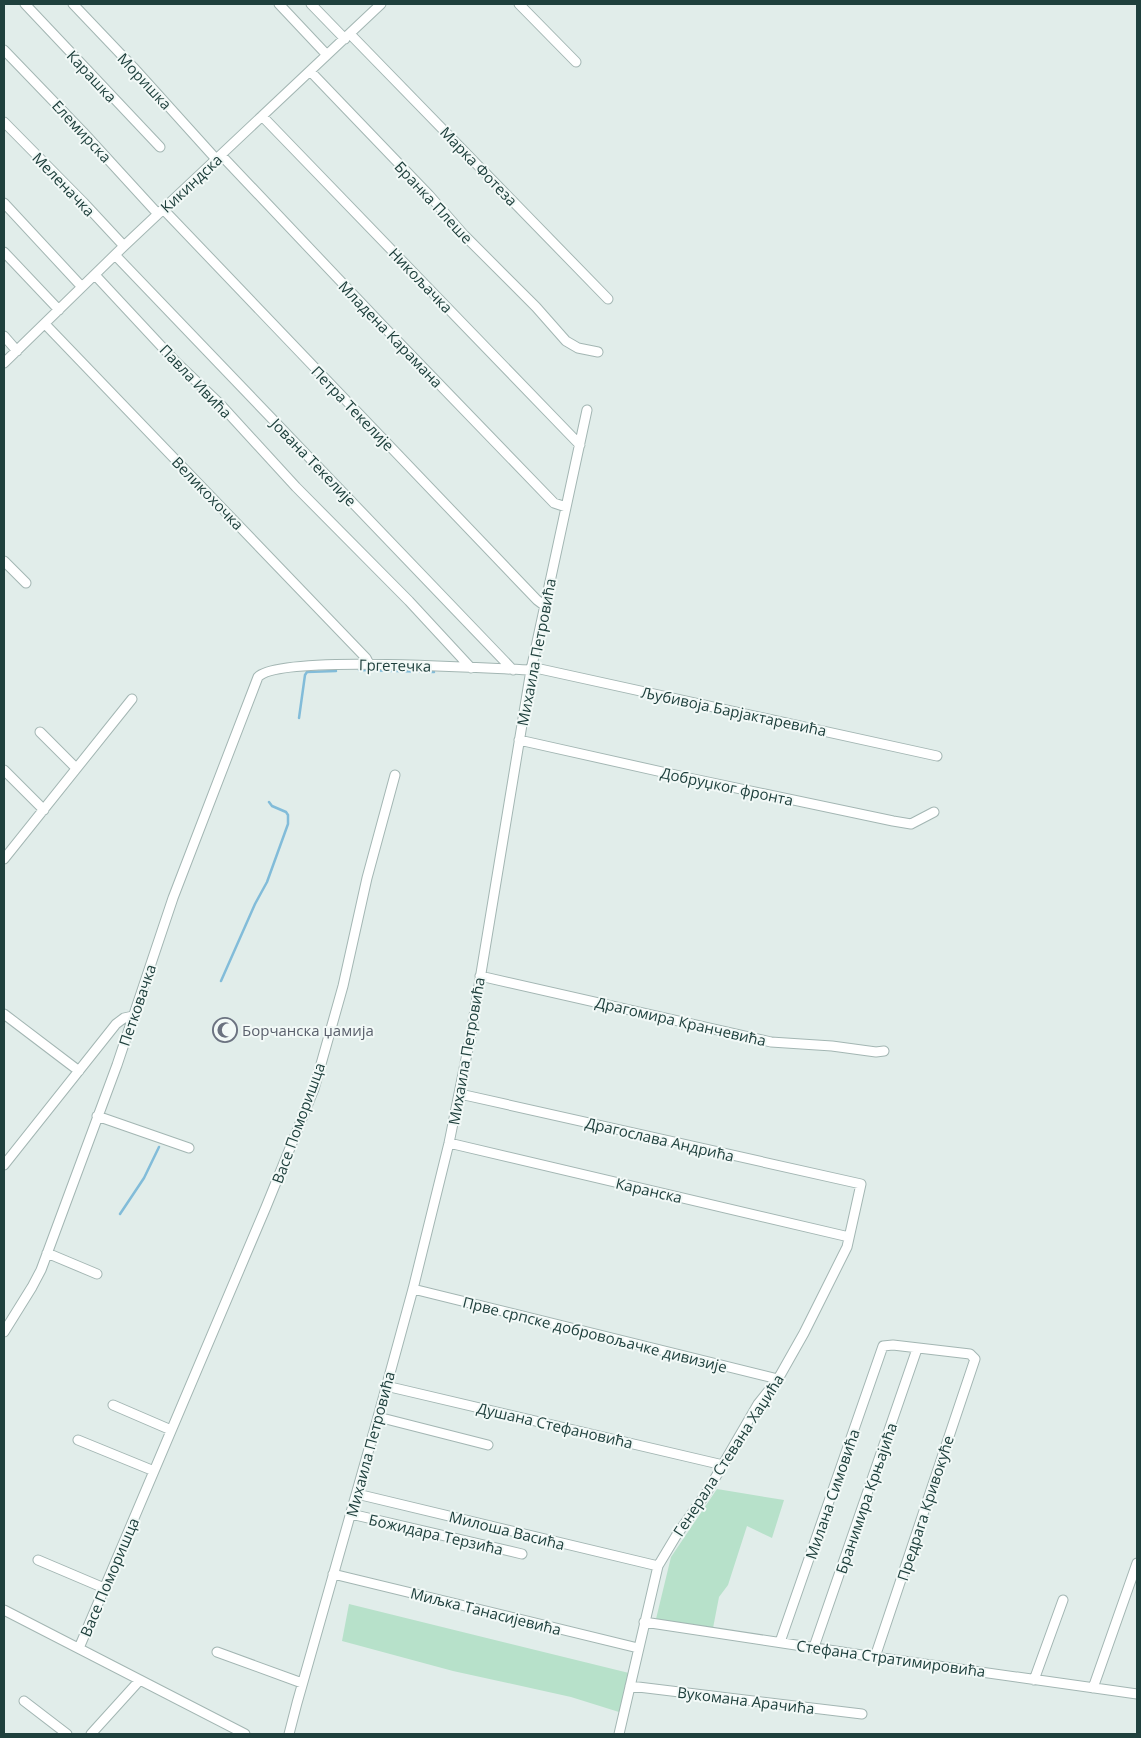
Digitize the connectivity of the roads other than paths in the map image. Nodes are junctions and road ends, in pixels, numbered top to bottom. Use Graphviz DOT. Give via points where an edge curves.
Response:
graph roads {
  1 [pos="24,4"];
  2 [pos="73,4"];
  3 [pos="279,4"];
  4 [pos="311,4"];
  5 [pos="381,4"];
  6 [pos="519,4"];
  7 [pos="348,36"];
  8 [pos="4,50"];
  9 [pos="327,55"];
  10 [pos="576,62"];
  11 [pos="310,71"];
  12 [pos="262,116"];
  13 [pos="4,122"];
  14 [pos="160,147"];
  15 [pos="218,157"];
  16 [pos="4,204"];
  17 [pos="160,212"];
  18 [pos="124,246"];
  19 [pos="4,252"];
  20 [pos="115,255"];
  21 [pos="95,275"];
  22 [pos="82,287"];
  23 [pos="608,299"];
  24 [pos="59,310"];
  25 [pos="45,324"];
  26 [pos="4,336"];
  27 [pos="17,351"];
  28 [pos="598,352"];
  29 [pos="4,363"];
  30 [pos="587,410"];
  31 [pos="580,445"];
  32 [pos="296,487"];
  33 [pos="566,507"];
  34 [pos="4,561"];
  35 [pos="26,583"];
  36 [pos="545,606"];
  37 [pos="369,664"];
  38 [pos="471,668"];
  39 [pos="531,669"];
  40 [pos="513,670"];
  41 [pos="260,674"];
  42 [pos="132,699"];
  43 [pos="40,732"];
  44 [pos="519,740"];
  45 [pos="937,756"];
  46 [pos="76,768"];
  47 [pos="4,770"];
  48 [pos="395,775"];
  49 [pos="44,810"];
  50 [pos="934,812"];
  51 [pos="4,857"];
  52 [pos="480,976"];
  53 [pos="4,1014"];
  54 [pos="133,1016"];
  55 [pos="884,1051"];
  56 [pos="79,1071"];
  57 [pos="460,1094"];
  58 [pos="97,1116"];
  59 [pos="449,1144"];
  60 [pos="189,1148"];
  61 [pos="4,1165"];
  62 [pos="861,1184"];
  63 [pos="849,1237"];
  64 [pos="47,1253"];
  65 [pos="97,1274"];
  66 [pos="413,1289"];
  67 [pos="4,1332"];
  68 [pos="917,1349"];
  69 [pos="778,1379"];
  70 [pos="386,1386"];
  71 [pos="113,1405"];
  72 [pos="378,1417"];
  73 [pos="172,1430"];
  74 [pos="78,1440"];
  75 [pos="488,1445"];
  76 [pos="723,1465"];
  77 [pos="154,1471"];
  78 [pos="357,1494"];
  79 [pos="351,1514"];
  80 [pos="522,1554"];
  81 [pos="38,1560"];
  82 [pos="1137,1563"];
  83 [pos="658,1566"];
  84 [pos="333,1574"];
  85 [pos="104,1588"];
  86 [pos="1063,1600"];
  87 [pos="4,1610"];
  88 [pos="644,1622"];
  89 [pos="780,1642"];
  90 [pos="814,1647"];
  91 [pos="79,1648"];
  92 [pos="638,1648"];
  93 [pos="216,1652"];
  94 [pos="876,1657"];
  95 [pos="1034,1680"];
  96 [pos="139,1681"];
  97 [pos="302,1683"];
  98 [pos="630,1686"];
  99 [pos="1093,1688"];
  100 [pos="1137,1694"];
  101 [pos="24,1701"];
  102 [pos="862,1714"];
  103 [pos="67,1734"];
  104 [pos="91,1734"];
  105 [pos="245,1734"];
  106 [pos="289,1734"];
  107 [pos="619,1734"];
  1 -- 14 [label="street, Карашка"];
  2 -- 15 [label="street, Моришка"];
  3 -- 9 [label="street"];
  4 -- 7 [label="street, Марка Фотеза"];
  5 -- 7 [label="street, Кикиндска"];
  6 -- 10 [label="street"];
  7 -- 9 [label="street, Кикиндска"];
  7 -- 23 [label="street, Марка Фотеза"];
  8 -- 17 [label="street, Елемирска"];
  9 -- 11 [label="street, Кикиндска"];
  11 -- 12 [label="street, Кикиндска"];
  11 -- 28 [label="street, Бранка Плеше" via="566,341"];
  12 -- 15 [label="street, Кикиндска"];
  12 -- 31 [label="street, Никољачка"];
  13 -- 18 [label="street, Меленачка"];
  15 -- 17 [label="street, Кикиндска"];
  15 -- 33 [label="street, Младена Карамана" via="554,503"];
  16 -- 22 [label="street"];
  17 -- 18 [label="street, Кикиндска"];
  17 -- 36 [label="street, Петра Текелије"];
  18 -- 20 [label="street, Кикиндска"];
  19 -- 24 [label="street"];
  20 -- 21 [label="street, Кикиндска"];
  20 -- 40 [label="street, Јована Текелије"];
  21 -- 22 [label="street, Кикиндска"];
  21 -- 32 [label="street, Павла Ивића"];
  22 -- 24 [label="street, Кикиндска"];
  24 -- 25 [label="street, Кикиндска"];
  25 -- 27 [label="street, Кикиндска"];
  25 -- 37 [label="street, Великохочка"];
  26 -- 27 [label="street"];
  27 -- 29 [label="street, Кикиндска"];
  30 -- 31 [label="street, Михаила Петровића"];
  31 -- 33 [label="street, Михаила Петровића"];
  32 -- 38 [label="street, Јована Текелије"];
  33 -- 36 [label="street, Михаила Петровића"];
  34 -- 35 [label="street"];
  36 -- 39 [label="street, Михаила Петровића"];
  37 -- 38 [label="street, Гргетечка"];
  37 -- 41 [label="street, Гргетечка" via="283,668"];
  38 -- 40 [label="street, Гргетечка"];
  39 -- 40 [label="street, Гргетечка"];
  39 -- 44 [label="street, Михаила Петровића"];
  39 -- 45 [label="street, Љубивоја Барјактаревића"];
  41 -- 54 [label="street, Петковачка" via="196,837"];
  42 -- 46 [label="street"];
  43 -- 46 [label="street"];
  44 -- 50 [label="street, Добруџког фронта" via="894,821 912,824"];
  44 -- 52 [label="street, Михаила Петровића"];
  46 -- 49 [label="street"];
  47 -- 49 [label="street"];
  48 -- 73 [label="street, Васе Поморишца" via="367,878 343,986 314,1088"];
  49 -- 51 [label="street"];
  52 -- 55 [label="street, Драгомира Кранчевића" via="771,1042"];
  52 -- 57 [label="street, Михаила Петровића"];
  53 -- 56 [label="street"];
  54 -- 56 [label="street" via="116,1024"];
  54 -- 58 [label="street, Петковачка"];
  56 -- 61 [label="street"];
  57 -- 59 [label="street, Михаила Петровића"];
  57 -- 62 [label="street, Драгослава Андрића"];
  58 -- 60 [label="street"];
  58 -- 64 [label="street, Петковачка"];
  59 -- 63 [label="street, Каранска"];
  59 -- 66 [label="street, Михаила Петровића"];
  62 -- 63 [label="street, Генерала Стевана Хаџића"];
  63 -- 69 [label="street, Генерала Стевана Хаџића" via="844,1255"];
  64 -- 65 [label="street"];
  64 -- 67 [label="street, Петковачка" via="32,1287"];
  66 -- 69 [label="street, Прве српске добровољачке дивизије"];
  66 -- 70 [label="street, Михаила Петровића"];
  68 -- 89 [label="street, Милана Симовића" via="883,1346"];
  68 -- 90 [label="street, Бранимира Крњајића"];
  68 -- 94 [label="street, Предрага Кривокуће" via="970,1354 975,1359"];
  69 -- 76 [label="street, Генерала Стевана Хаџића" via="758,1404"];
  70 -- 72 [label="street, Михаила Петровића"];
  70 -- 76 [label="street, Душана Стефановића"];
  71 -- 73 [label="street"];
  72 -- 75 [label="street"];
  72 -- 78 [label="street, Михаила Петровића"];
  73 -- 77 [label="street, Васе Поморишца"];
  74 -- 77 [label="street"];
  76 -- 83 [label="street, Генерала Стевана Хаџића"];
  77 -- 85 [label="street, Васе Поморишца"];
  78 -- 79 [label="street, Михаила Петровића"];
  78 -- 83 [label="street, Милоша Васића"];
  79 -- 80 [label="street, Божидара Терзића"];
  79 -- 84 [label="street, Михаила Петровића"];
  81 -- 85 [label="street"];
  82 -- 99 [label="street"];
  83 -- 88 [label="street, Генерала Стевана Хаџића"];
  84 -- 92 [label="street, Миљка Танасијевића"];
  84 -- 97 [label="street, Михаила Петровића"];
  85 -- 91 [label="street, Васе Поморишца"];
  86 -- 95 [label="street"];
  87 -- 91 [label="street"];
  88 -- 89 [label="street, Стефана Стратимировића"];
  88 -- 92 [label="street, Генерала Стевана Хаџића"];
  89 -- 90 [label="street, Стефана Стратимировића"];
  90 -- 94 [label="street, Стефана Стратимировића"];
  91 -- 96 [label="street, Васе Поморишца"];
  92 -- 98 [label="street, Генерала Стевана Хаџића"];
  93 -- 97 [label="street"];
  94 -- 95 [label="street, Стефана Стратимировића"];
  95 -- 99 [label="street, Стефана Стратимировића"];
  96 -- 104 [label="street"];
  96 -- 105 [label="street, Васе Поморишца"];
  97 -- 106 [label="street, Михаила Петровића"];
  98 -- 102 [label="street, Вукомана Арачића"];
  98 -- 107 [label="street, Генерала Стевана Хаџића"];
  99 -- 100 [label="street, Стефана Стратимировића"];
  101 -- 103 [label="street"];
}
